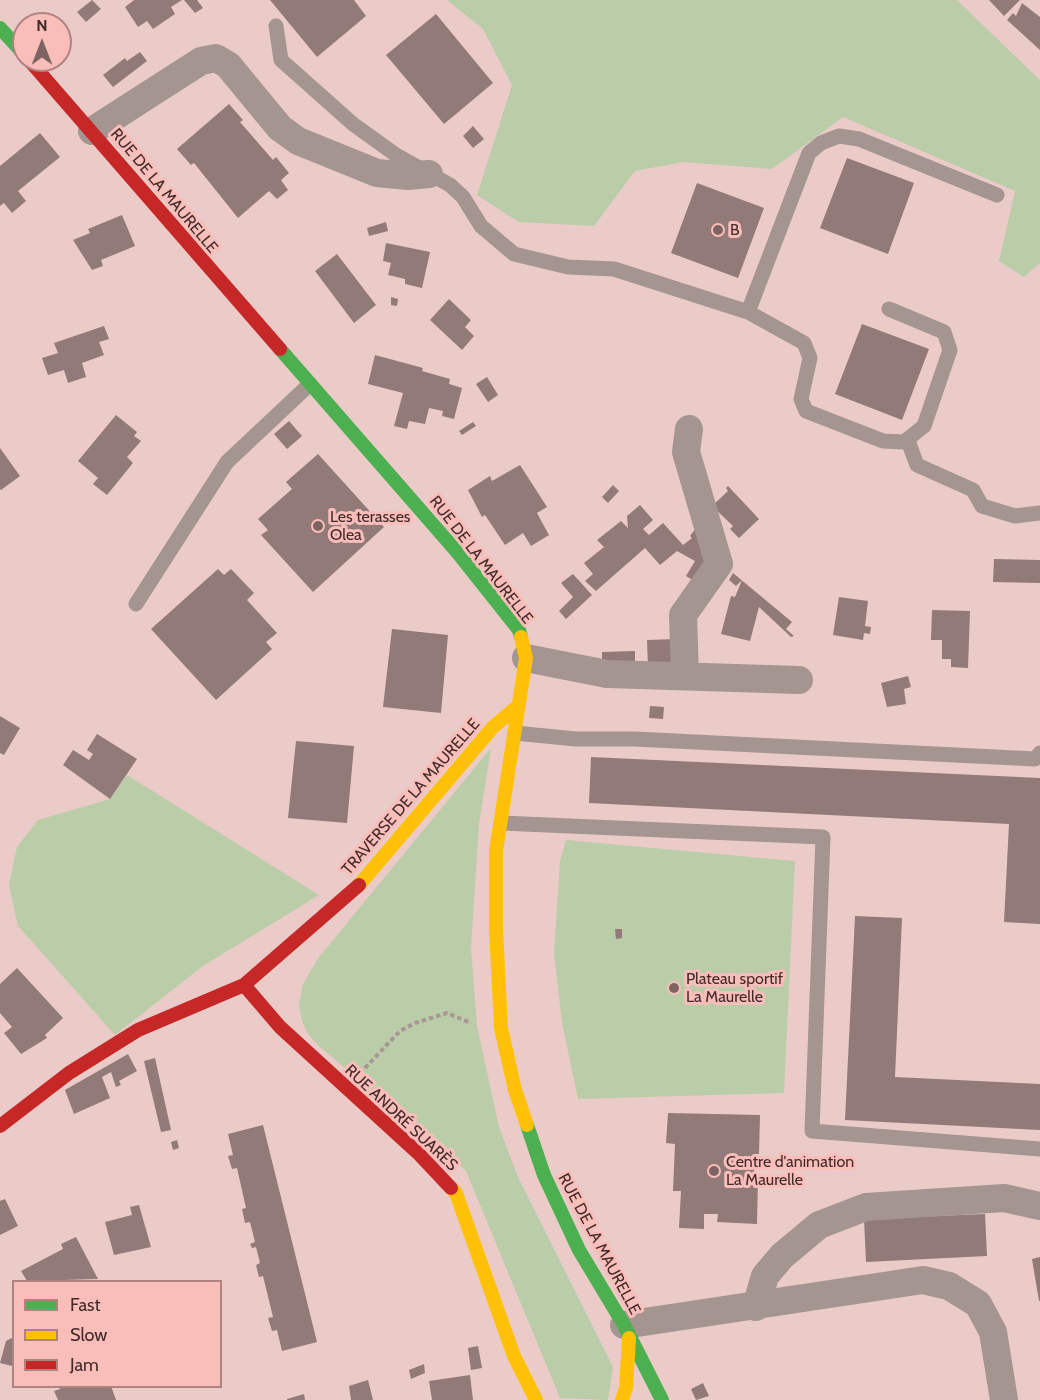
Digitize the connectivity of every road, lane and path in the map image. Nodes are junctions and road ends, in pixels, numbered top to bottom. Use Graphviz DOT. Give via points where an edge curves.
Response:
graph roads {
  1 [pos="276,26"];
  2 [pos="0,28"];
  3 [pos="12,41"];
  4 [pos="40,72"];
  5 [pos="92,131"];
  6 [pos="429,174"];
  7 [pos="997,195"];
  8 [pos="889,309"];
  9 [pos="748,312"];
  10 [pos="310,384"];
  11 [pos="689,429"];
  12 [pos="908,441"];
  13 [pos="1040,513"];
  14 [pos="136,604"];
  15 [pos="526,658"];
  16 [pos="685,676"];
  17 [pos="799,680"];
  18 [pos="519,705"];
  19 [pos="515,733"];
  20 [pos="1040,753"];
  21 [pos="501,823"];
  22 [pos="244,985"];
  23 [pos="477,1026"];
  24 [pos="346,1089"];
  25 [pos="0,1126"];
  26 [pos="1040,1149"];
  27 [pos="1040,1206"];
  28 [pos="756,1307"];
  29 [pos="626,1332"];
  30 [pos="536,1400"];
  31 [pos="622,1400"];
  32 [pos="662,1400"];
  33 [pos="1004,1400"];
  1 -- 6 [label="lane" via="281,60 353,124"];
  2 -- 3 [label="street"];
  4 -- 5 [label="street, RUE DE LA MAURELLE"];
  5 -- 6 [label="street" via="201,61 216,58 228,65 280,129 298,141 377,172"];
  5 -- 10 [label="street, RUE DE LA MAURELLE"];
  6 -- 9 [label="lane" via="463,197 481,226 514,254 568,267 614,269"];
  7 -- 9 [label="lane" via="860,139 839,136 821,143 809,153"];
  8 -- 12 [label="lane" via="944,332 950,350 924,426"];
  9 -- 12 [label="lane" via="804,343 810,358 801,399 806,411 883,441"];
  10 -- 14 [label="lane" via="227,462"];
  10 -- 15 [label="street, RUE DE LA MAURELLE" via="457,552 519,630"];
  11 -- 16 [label="street" via="686,452 719,564 683,615"];
  12 -- 13 [label="lane" via="917,465 973,490 982,506 1015,516"];
  15 -- 16 [label="street" via="607,674"];
  15 -- 18 [label="street, RUE DE LA MAURELLE"];
  16 -- 17 [label="street"];
  18 -- 19 [label="street, RUE DE LA MAURELLE"];
  18 -- 22 [label="street, TRAVERSE DE LA MAURELLE" via="493,727 366,879"];
  19 -- 20 [label="lane" via="1035,759"];
  19 -- 21 [label="street, RUE DE LA MAURELLE"];
  21 -- 26 [label="lane" via="823,837 812,1131"];
  21 -- 29 [label="street, RUE DE LA MAURELLE" via="496,851 501,1028 515,1090 544,1175 579,1250"];
  22 -- 24 [label="street, RUE ANDRÉ SUARÈS" via="280,1027"];
  22 -- 25 [label="street, TRAVERSE DE LA MAURELLE" via="138,1030 69,1073"];
  23 -- 24 [label="path" via="447,1013 400,1030"];
  24 -- 30 [label="street, RUE ANDRÉ SUARÈS" via="456,1193 514,1356"];
  27 -- 28 [label="street" via="1004,1198 866,1207 819,1225 782,1256 765,1276"];
  28 -- 29 [label="street"];
  28 -- 33 [label="street" via="923,1280 949,1286 978,1304 993,1332"];
  29 -- 31 [label="street, RUE DE LA MAURELLE" via="626,1388"];
  29 -- 32 [label="street, RUE DE LA MAURELLE"];
}
